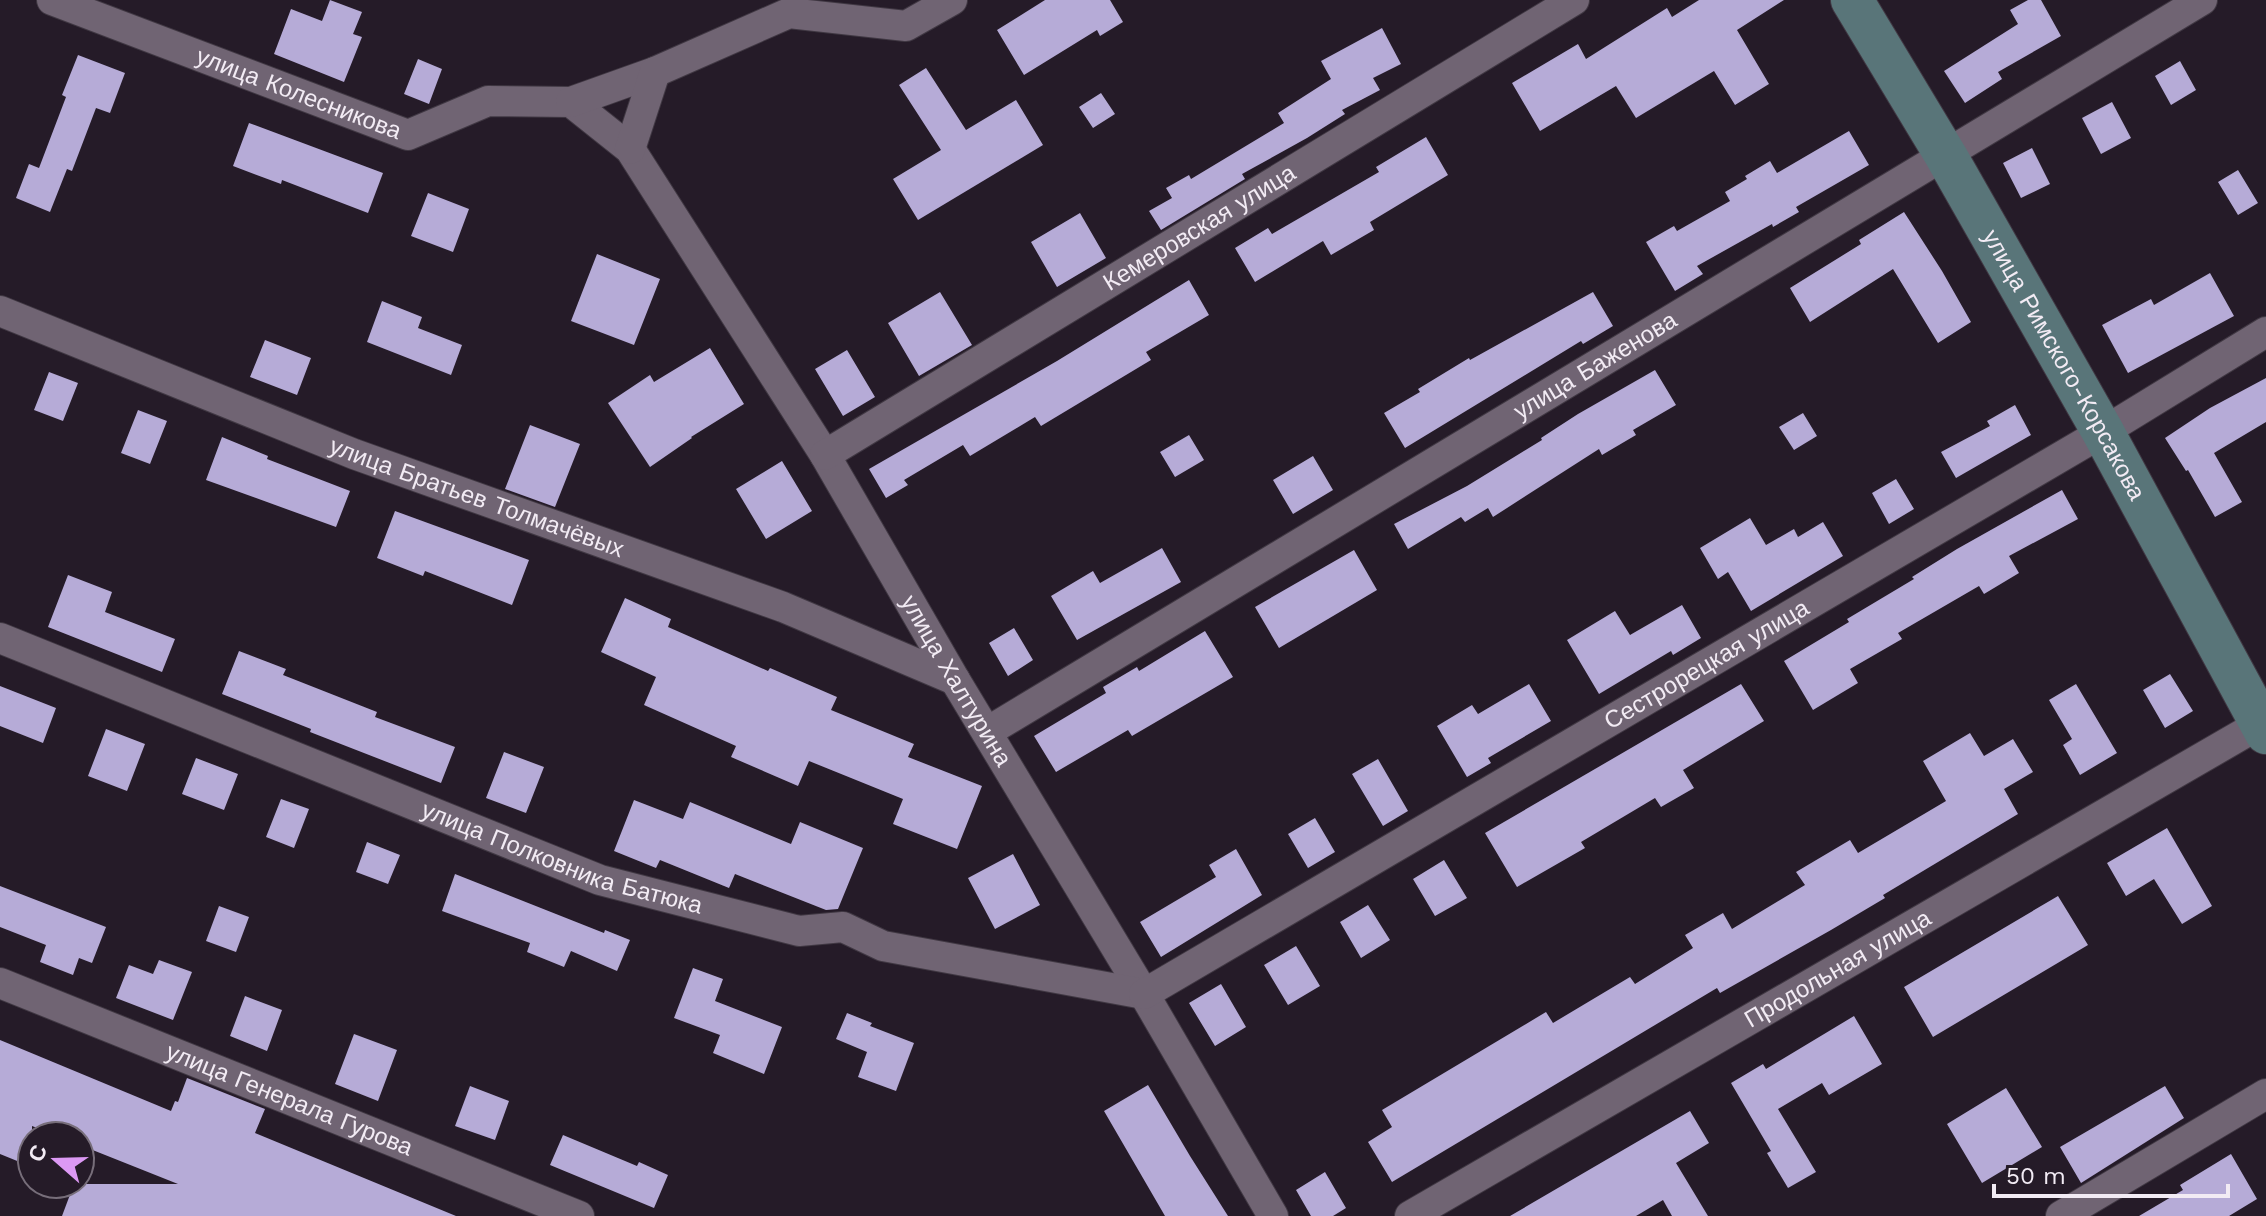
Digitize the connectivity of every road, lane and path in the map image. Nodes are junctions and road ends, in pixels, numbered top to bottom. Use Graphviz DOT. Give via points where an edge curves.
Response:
graph roads {
  1 [pos="52,0"];
  2 [pos="952,0"];
  3 [pos="1574,0"];
  4 [pos="1852,0"];
  5 [pos="2202,0"];
  6 [pos="655,72"];
  7 [pos="571,102"];
  8 [pos="630,149"];
  9 [pos="1946,156"];
  10 [pos="0,311"];
  11 [pos="2266,332"];
  12 [pos="2103,432"];
  13 [pos="825,455"];
  14 [pos="0,638"];
  15 [pos="955,680"];
  16 [pos="2264,726"];
  17 [pos="987,732"];
  18 [pos="0,983"];
  19 [pos="1144,994"];
  20 [pos="2266,1094"];
  21 [pos="579,1216"];
  22 [pos="1273,1216"];
  23 [pos="1410,1216"];
  24 [pos="2061,1216"];
  1 -- 7 [label="street, улица Колесникова" via="408,135 488,101"];
  2 -- 6 [label="street" via="906,26 789,13"];
  3 -- 13 [label="street, Кемеровская улица"];
  4 -- 9 [label="main road, улица Римского-Корсакова"];
  5 -- 9 [label="street, улица Баженова"];
  6 -- 7 [label="street"];
  6 -- 8 [label="street"];
  7 -- 8 [label="street"];
  8 -- 13 [label="street, улица Халтурина"];
  9 -- 12 [label="main road, улица Римского-Корсакова"];
  9 -- 17 [label="street, улица Баженова"];
  10 -- 15 [label="street, улица Братьев Толмачёвых" via="354,454 783,607"];
  11 -- 12 [label="street, Сестрорецкая улица"];
  12 -- 16 [label="main road, улица Римского-Корсакова"];
  12 -- 19 [label="street, Сестрорецкая улица"];
  13 -- 15 [label="street, улица Халтурина"];
  14 -- 19 [label="street, улица Полковника Батюка" via="600,880 799,931 843,927 883,946"];
  15 -- 17 [label="street, улица Халтурина"];
  16 -- 23 [label="street, Продольная улица"];
  17 -- 19 [label="street, улица Халтурина"];
  18 -- 21 [label="street, улица Генерала Гурова"];
  19 -- 22 [label="street, улица Халтурина"];
  20 -- 24 [label="street"];
}
